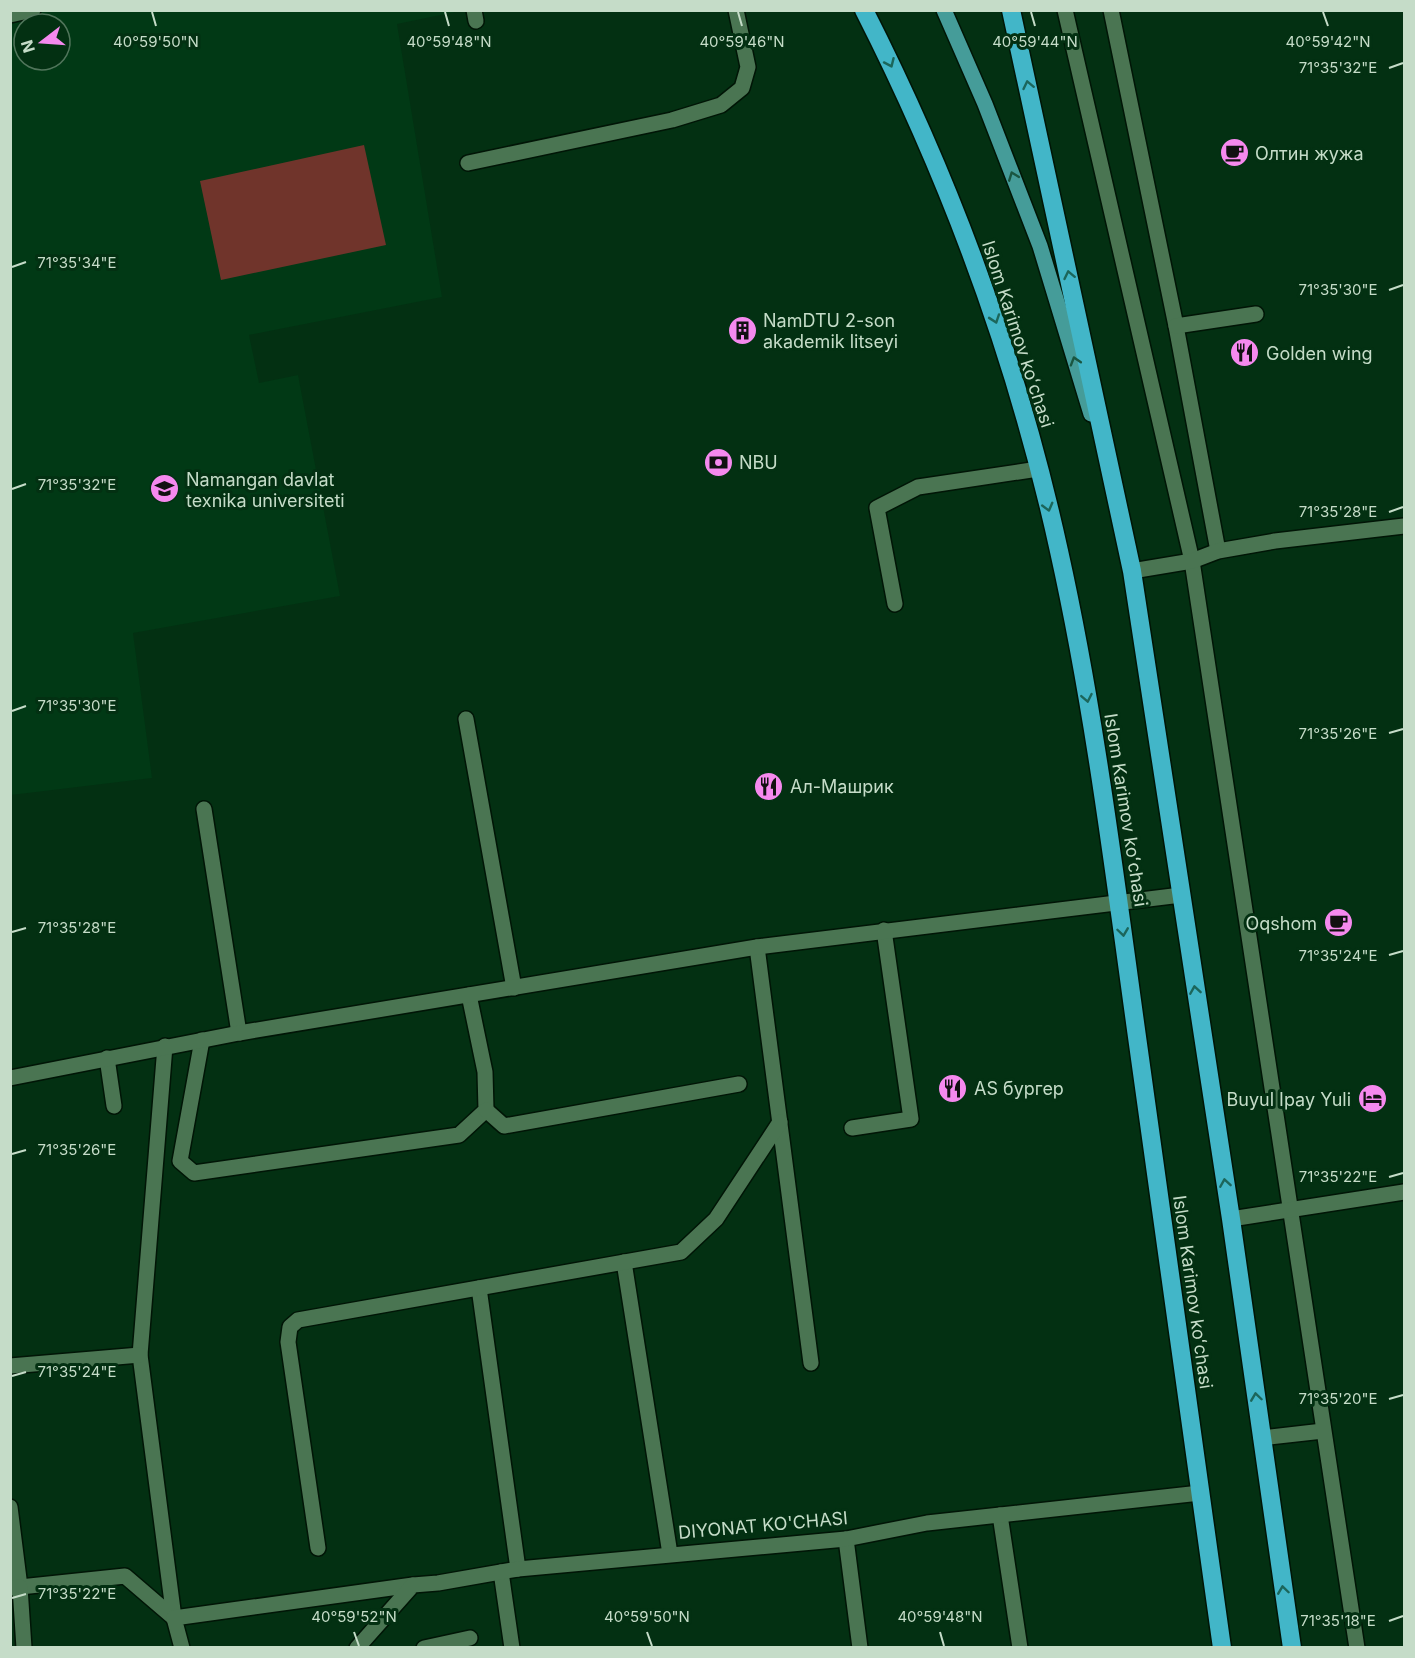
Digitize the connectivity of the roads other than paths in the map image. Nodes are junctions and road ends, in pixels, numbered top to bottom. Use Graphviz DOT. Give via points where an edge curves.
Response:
graph roads {
  1 [pos="33,10"];
  2 [pos="736,10"];
  3 [pos="864,10"];
  4 [pos="944,10"];
  5 [pos="1011,10"];
  6 [pos="1065,10"];
  7 [pos="1111,10"];
  8 [pos="10,15"];
  9 [pos="468,163"];
  10 [pos="1257,314"];
  11 [pos="1176,326"];
  12 [pos="1038,469"];
  13 [pos="1122,517"];
  14 [pos="1404,526"];
  15 [pos="1218,551"];
  16 [pos="1192,561"];
  17 [pos="1132,571"];
  18 [pos="895,604"];
  19 [pos="466,719"];
  20 [pos="204,809"];
  21 [pos="1180,895"];
  22 [pos="1119,902"];
  23 [pos="884,930"];
  24 [pos="757,947"];
  25 [pos="514,988"];
  26 [pos="469,995"];
  27 [pos="239,1033"];
  28 [pos="202,1040"];
  29 [pos="165,1046"];
  30 [pos="107,1058"];
  31 [pos="10,1078"];
  32 [pos="739,1084"];
  33 [pos="114,1106"];
  34 [pos="486,1110"];
  35 [pos="780,1122"];
  36 [pos="852,1128"];
  37 [pos="1404,1192"];
  38 [pos="1291,1210"];
  39 [pos="1231,1219"];
  40 [pos="624,1262"];
  41 [pos="479,1288"];
  42 [pos="140,1355"];
  43 [pos="811,1363"];
  44 [pos="10,1366"];
  45 [pos="1323,1431"];
  46 [pos="1261,1438"];
  47 [pos="1200,1493"];
  48 [pos="11,1513"];
  49 [pos="1000,1515"];
  50 [pos="846,1539"];
  51 [pos="318,1548"];
  52 [pos="670,1554"];
  53 [pos="518,1569"];
  54 [pos="501,1572"];
  55 [pos="413,1585"];
  56 [pos="15,1588"];
  57 [pos="174,1618"];
  58 [pos="470,1638"];
  59 [pos="24,1647"];
  60 [pos="182,1647"];
  61 [pos="357,1647"];
  62 [pos="424,1647"];
  63 [pos="512,1647"];
  64 [pos="860,1647"];
  65 [pos="1020,1647"];
  66 [pos="1222,1647"];
  67 [pos="1292,1647"];
  68 [pos="1357,1647"];
  1 -- 8 [label="street"];
  2 -- 9 [label="street" via="748,67 742,88 721,105 672,120"];
  3 -- 12 [label="highway, Islom Karimov koʻchasi, one-way" via="976,264"];
  13 -- 4 [label="main road, one-way" via="1040,246"];
  13 -- 5 [label="highway, one-way"];
  6 -- 16 [label="street"];
  7 -- 11 [label="street"];
  10 -- 11 [label="street"];
  11 -- 15 [label="street"];
  12 -- 18 [label="street" via="918,487 877,508"];
  12 -- 22 [label="highway, Islom Karimov koʻchasi, one-way" via="1059,549 1090,711"];
  13 -- 17 [label="highway"];
  14 -- 15 [label="street"];
  15 -- 16 [label="street"];
  16 -- 17 [label="street"];
  16 -- 38 [label="street"];
  17 -- 21 [label="highway"];
  19 -- 25 [label="street"];
  20 -- 27 [label="street"];
  21 -- 22 [label="street"];
  39 -- 21 [label="highway, one-way"];
  22 -- 23 [label="street"];
  22 -- 47 [label="highway, Islom Karimov koʻchasi, one-way"];
  23 -- 24 [label="street"];
  23 -- 36 [label="street" via="911,1119"];
  24 -- 25 [label="street"];
  24 -- 35 [label="street"];
  25 -- 26 [label="street"];
  26 -- 27 [label="street"];
  26 -- 34 [label="street" via="485,1072"];
  27 -- 28 [label="street"];
  28 -- 29 [label="street"];
  28 -- 34 [label="street" via="180,1161 194,1173 459,1135"];
  29 -- 30 [label="street"];
  29 -- 42 [label="street"];
  30 -- 31 [label="street"];
  30 -- 33 [label="street"];
  32 -- 34 [label="street" via="504,1126"];
  35 -- 40 [label="street" via="716,1219 681,1252"];
  35 -- 43 [label="street"];
  37 -- 38 [label="street"];
  38 -- 39 [label="street"];
  38 -- 45 [label="street"];
  46 -- 39 [label="highway, one-way"];
  40 -- 41 [label="street"];
  40 -- 52 [label="street"];
  41 -- 51 [label="street" via="298,1320 290,1327 288,1342"];
  41 -- 53 [label="street"];
  42 -- 44 [label="street"];
  42 -- 57 [label="street"];
  45 -- 46 [label="street"];
  45 -- 68 [label="street"];
  67 -- 46 [label="highway, one-way"];
  47 -- 49 [label="street, DIYONAT KO'CHASI"];
  47 -- 66 [label="highway, Islom Karimov koʻchasi"];
  48 -- 56 [label="street"];
  49 -- 50 [label="street, DIYONAT KO'CHASI" via="927,1523"];
  49 -- 65 [label="street"];
  50 -- 52 [label="street, DIYONAT KO'CHASI"];
  50 -- 64 [label="street"];
  52 -- 53 [label="street, DIYONAT KO'CHASI"];
  53 -- 54 [label="street, DIYONAT KO'CHASI"];
  54 -- 55 [label="street, DIYONAT KO'CHASI"];
  54 -- 63 [label="street"];
  55 -- 57 [label="street, DIYONAT KO'CHASI"];
  55 -- 61 [label="street"];
  56 -- 57 [label="street" via="125,1576"];
  56 -- 59 [label="street"];
  57 -- 60 [label="street"];
  58 -- 62 [label="street"];
}
